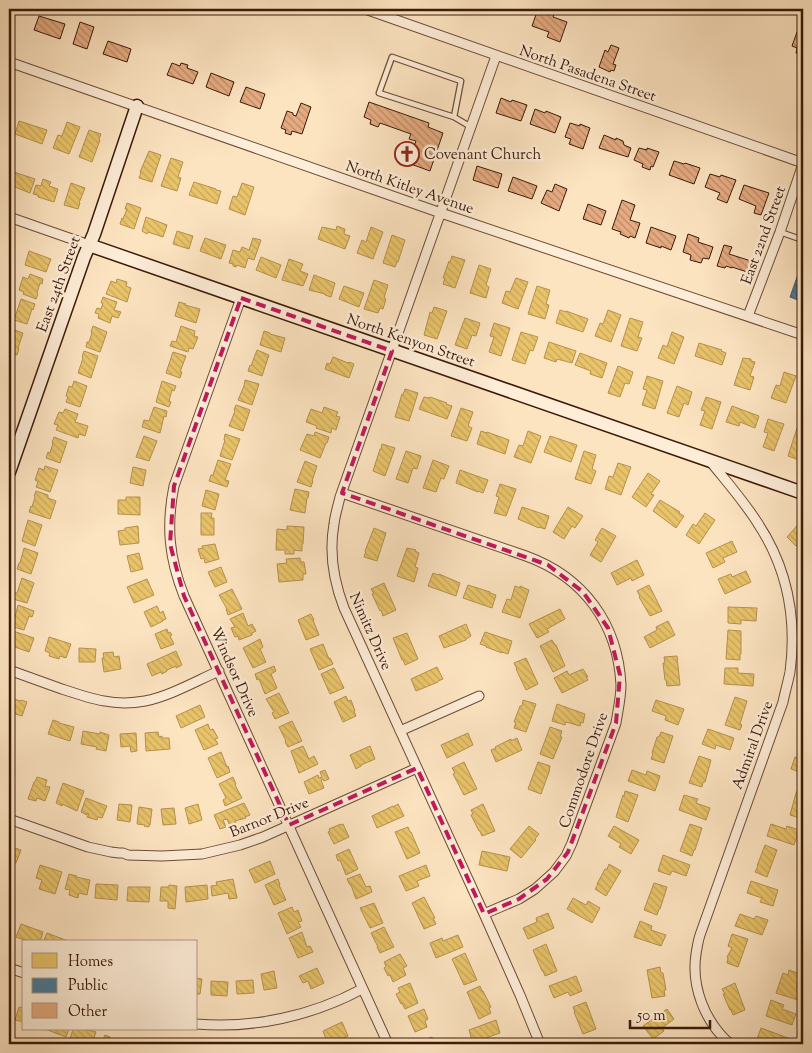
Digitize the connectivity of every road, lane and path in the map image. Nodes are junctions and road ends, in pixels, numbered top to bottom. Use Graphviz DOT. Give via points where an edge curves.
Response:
graph roads {
  1 [pos="365,9"];
  2 [pos="496,56"];
  3 [pos="9,62"];
  4 [pos="137,106"];
  5 [pos="454,117"];
  6 [pos="471,127"];
  7 [pos="803,163"];
  8 [pos="801,179"];
  9 [pos="441,213"];
  10 [pos="9,217"];
  11 [pos="780,232"];
  12 [pos="803,240"];
  13 [pos="88,245"];
  14 [pos="241,298"];
  15 [pos="748,316"];
  16 [pos="803,335"];
  17 [pos="392,351"];
  18 [pos="710,461"];
  19 [pos="9,472"];
  20 [pos="342,492"];
  21 [pos="803,493"];
  22 [pos="9,670"];
  23 [pos="219,671"];
  24 [pos="479,696"];
  25 [pos="400,731"];
  26 [pos="417,768"];
  27 [pos="9,819"];
  28 [pos="290,825"];
  29 [pos="484,914"];
  30 [pos="9,968"];
  31 [pos="22,972"];
  32 [pos="362,988"];
  33 [pos="198,1024"];
  34 [pos="388,1044"];
  35 [pos="540,1044"];
  36 [pos="730,1044"];
  1 -- 2 [label="street, North Pasadena Street"];
  2 -- 6 [label="street, Nimitz Drive"];
  2 -- 7 [label="street, North Pasadena Street"];
  3 -- 4 [label="street, North Kitley Avenue"];
  4 -- 9 [label="street, North Kitley Avenue"];
  4 -- 13 [label="street, East 24th Street"];
  5 -- 5 [label="lane" via="461,80 392,57 379,93"];
  5 -- 6 [label="lane"];
  6 -- 9 [label="street, Nimitz Drive"];
  7 -- 8 [label="street, East 22nd Street"];
  8 -- 11 [label="street, East 22nd Street"];
  9 -- 15 [label="street, North Kitley Avenue"];
  9 -- 17 [label="street, Nimitz Drive"];
  10 -- 13 [label="street, North Kenyon Street"];
  11 -- 12 [label="lane"];
  11 -- 15 [label="street, East 22nd Street"];
  13 -- 14 [label="street, North Kenyon Street"];
  13 -- 19 [label="street, East 24th Street"];
  14 -- 17 [label="street, North Kenyon Street"];
  14 -- 23 [label="street, Windsor Drive" via="177,476 169,520 177,578"];
  15 -- 16 [label="street, North Kitley Avenue"];
  17 -- 18 [label="street, North Kenyon Street"];
  17 -- 20 [label="street, Nimitz Drive"];
  18 -- 21 [label="street, North Kenyon Street"];
  18 -- 36 [label="street, Admiral Drive" via="759,524 772,547 788,596 792,636 790,672 783,702 696,954 696,979 702,1003 716,1030"];
  20 -- 25 [label="street, Nimitz Drive" via="332,540 337,585 344,608"];
  20 -- 29 [label="street, Commodore Drive" via="548,565 583,592 601,615 612,637 620,675 616,723 566,856 536,888"];
  22 -- 23 [label="street" via="90,699 119,703 154,698"];
  23 -- 28 [label="street, Windsor Drive"];
  24 -- 25 [label="street"];
  25 -- 26 [label="street, Nimitz Drive"];
  26 -- 28 [label="street, Barnor Drive"];
  26 -- 29 [label="street, Nimitz Drive"];
  27 -- 28 [label="street, Barnor Drive" via="101,850 162,856 221,850"];
  28 -- 32 [label="street, Windsor Drive"];
  29 -- 35 [label="street, Nimitz Drive"];
  30 -- 31 [label="street"];
  32 -- 33 [label="street" via="322,1007 290,1017 241,1024"];
  32 -- 34 [label="street, Windsor Drive"];
}
